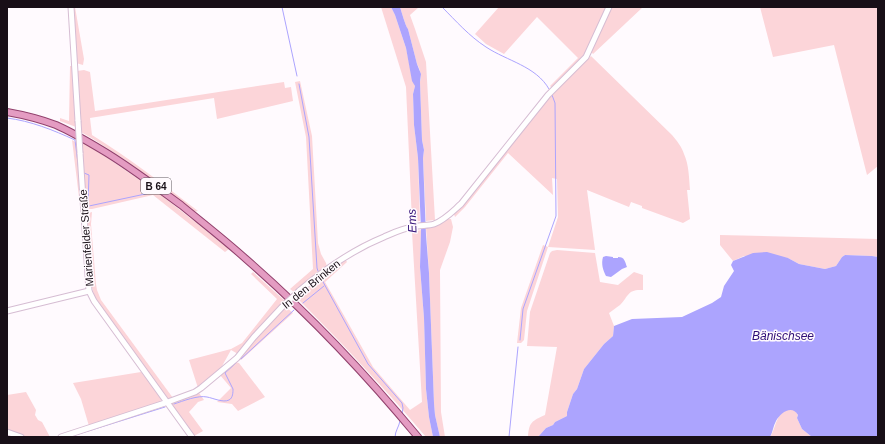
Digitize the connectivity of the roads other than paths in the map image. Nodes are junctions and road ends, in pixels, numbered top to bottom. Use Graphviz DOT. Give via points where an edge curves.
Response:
graph roads {
  1 [pos="71,7"];
  2 [pos="609,7"];
  3 [pos="7,112"];
  4 [pos="90,291"];
  5 [pos="7,311"];
  6 [pos="167,402"];
  7 [pos="7,432"];
  8 [pos="21,437"];
  9 [pos="61,437"];
  10 [pos="192,437"];
  11 [pos="418,437"];
  1 -- 4 [label="street, Marienfelder Straße, bridge"];
  2 -- 6 [label="street, In den Brinken, bridge" via="586,57 548,95 451,214 434,224 402,229 382,237 330,266 282,307 237,358 195,392"];
  3 -- 11 [label="main road, B 64" via="38,119 74,133 111,155 204,224 246,258 295,304 349,358"];
  4 -- 5 [label="street"];
  4 -- 6 [label="street, Marienfelder Straße" via="94,301"];
  6 -- 9 [label="street, In den Brinken"];
  6 -- 10 [label="street, Marienfelder Straße"];
  7 -- 8 [label="street"];
}
